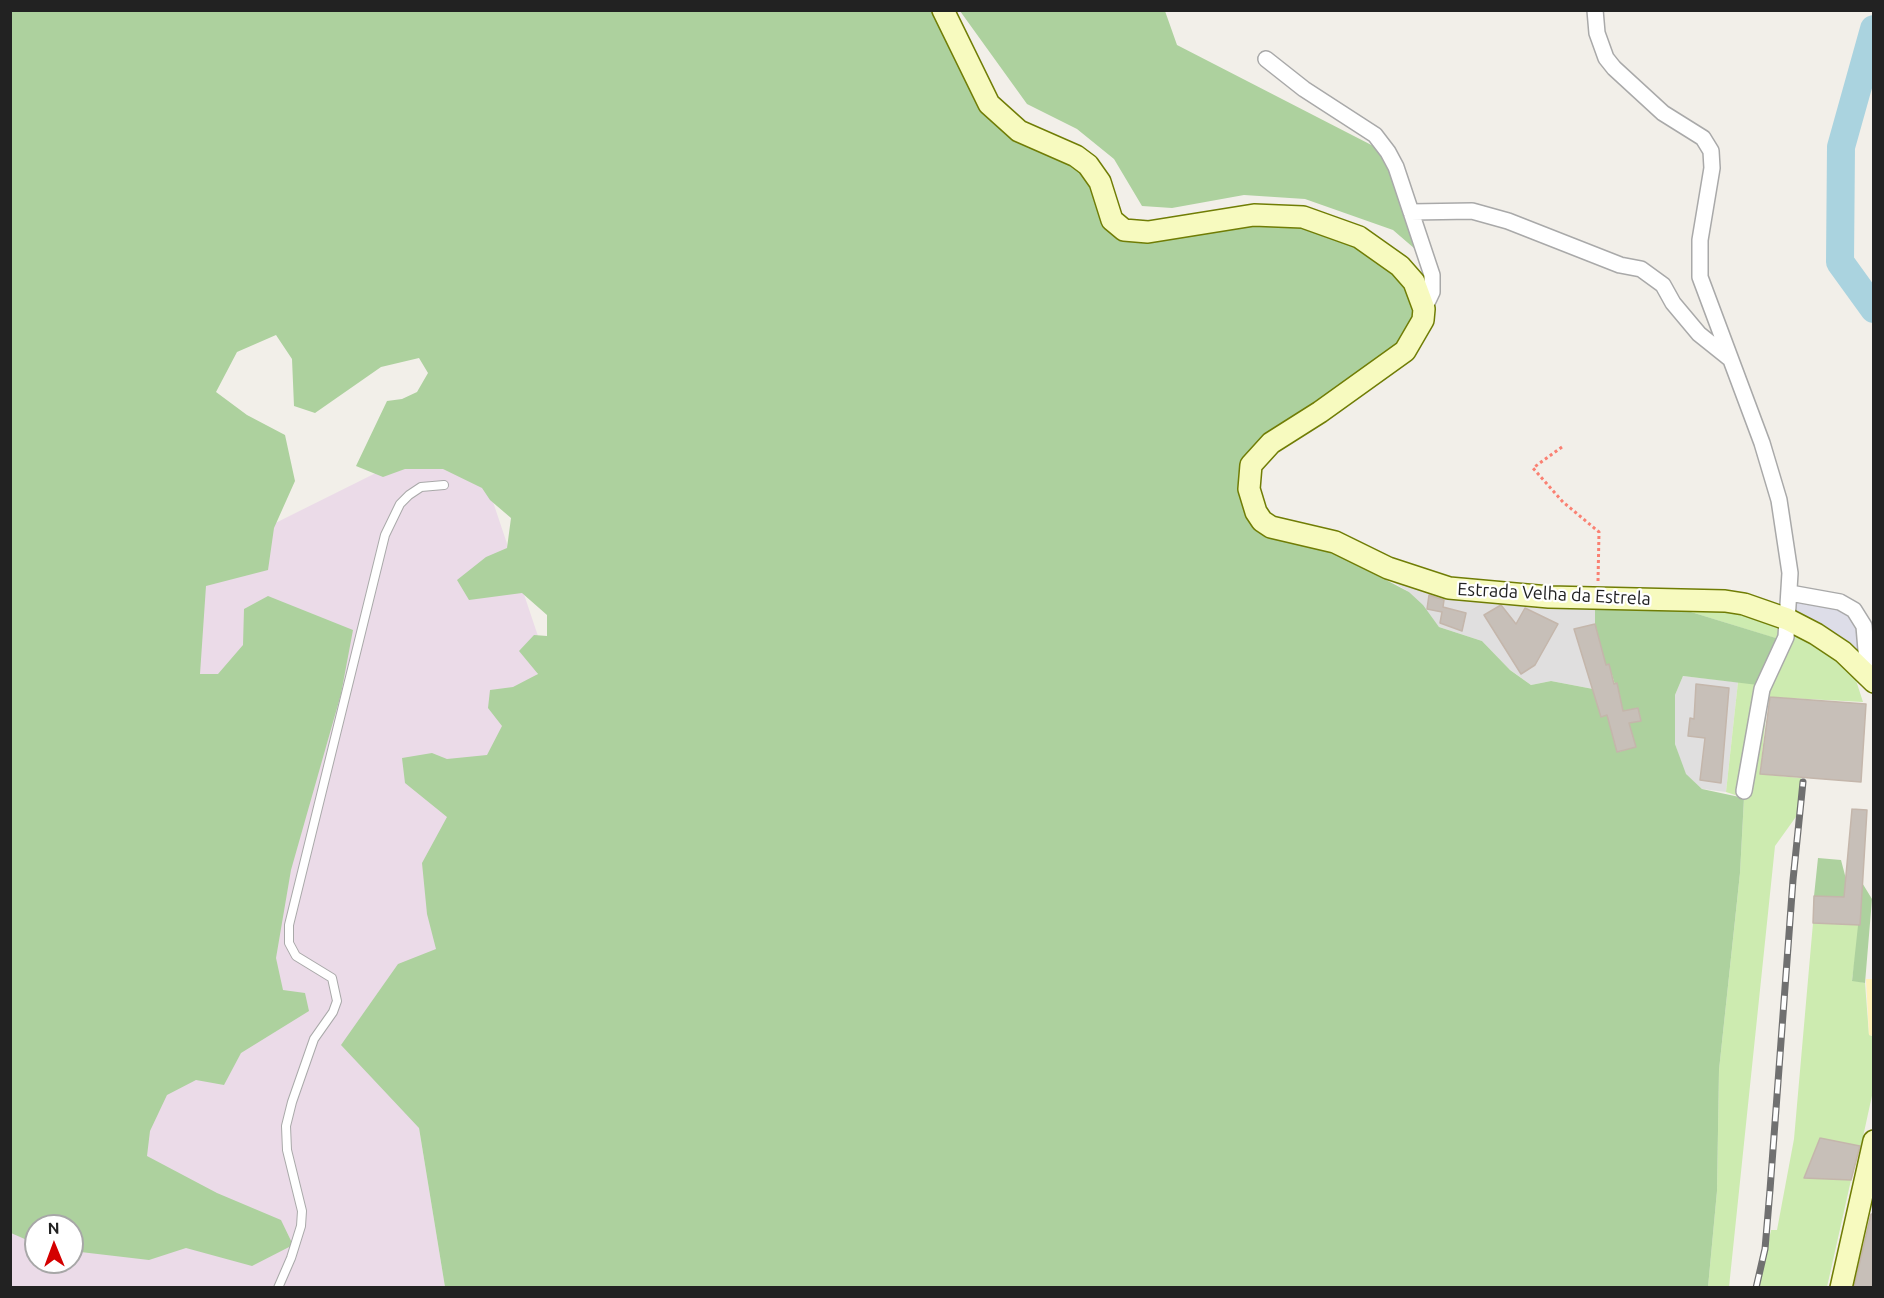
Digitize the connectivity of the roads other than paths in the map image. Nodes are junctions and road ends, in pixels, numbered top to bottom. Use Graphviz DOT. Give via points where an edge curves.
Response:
graph roads {
  1 [pos="943,10"];
  2 [pos="1595,10"];
  3 [pos="1266,59"];
  4 [pos="1411,212"];
  5 [pos="1424,309"];
  6 [pos="1731,360"];
  7 [pos="444,485"];
  8 [pos="1790,593"];
  9 [pos="1787,619"];
  10 [pos="1871,678"];
  11 [pos="1744,791"];
  12 [pos="1874,1141"];
  13 [pos="1866,1205"];
  14 [pos="278,1287"];
  15 [pos="1841,1287"];
  1 -- 5 [label="main road" via="989,104 1019,131 1088,165 1100,182 1112,220 1124,230 1148,232 1254,215 1303,217 1359,237 1384,254 1414,282"];
  2 -- 6 [label="street" via="1597,33 1614,68 1663,113 1707,141 1713,162 1700,240 1700,277"];
  3 -- 4 [label="street" via="1375,135 1396,167"];
  4 -- 5 [label="street" via="1432,275 1432,292"];
  4 -- 6 [label="street" via="1472,211 1620,265 1641,269 1663,285 1699,334"];
  5 -- 9 [label="main road, Estrada Velha da Estrela" via="1418,331 1394,361 1259,454 1251,465 1248,480 1262,521 1271,527 1335,542 1388,568 1449,588 1596,598 1725,601"];
  6 -- 8 [label="street" via="1779,500"];
  7 -- 14 [label="lane" via="420,487 409,495 400,504 385,535 293,906 289,944 296,956 332,978 337,1001 314,1039 286,1126 287,1150 302,1211 291,1258"];
  8 -- 9 [label="street"];
  8 -- 10 [label="street" via="1840,603 1854,610 1864,626"];
  9 -- 10 [label="main road, Estrada Velha da Estrela" via="1843,652"];
  9 -- 11 [label="street" via="1786,637 1762,689"];
  12 -- 13 [label="main road"];
  13 -- 15 [label="main road"];
}
